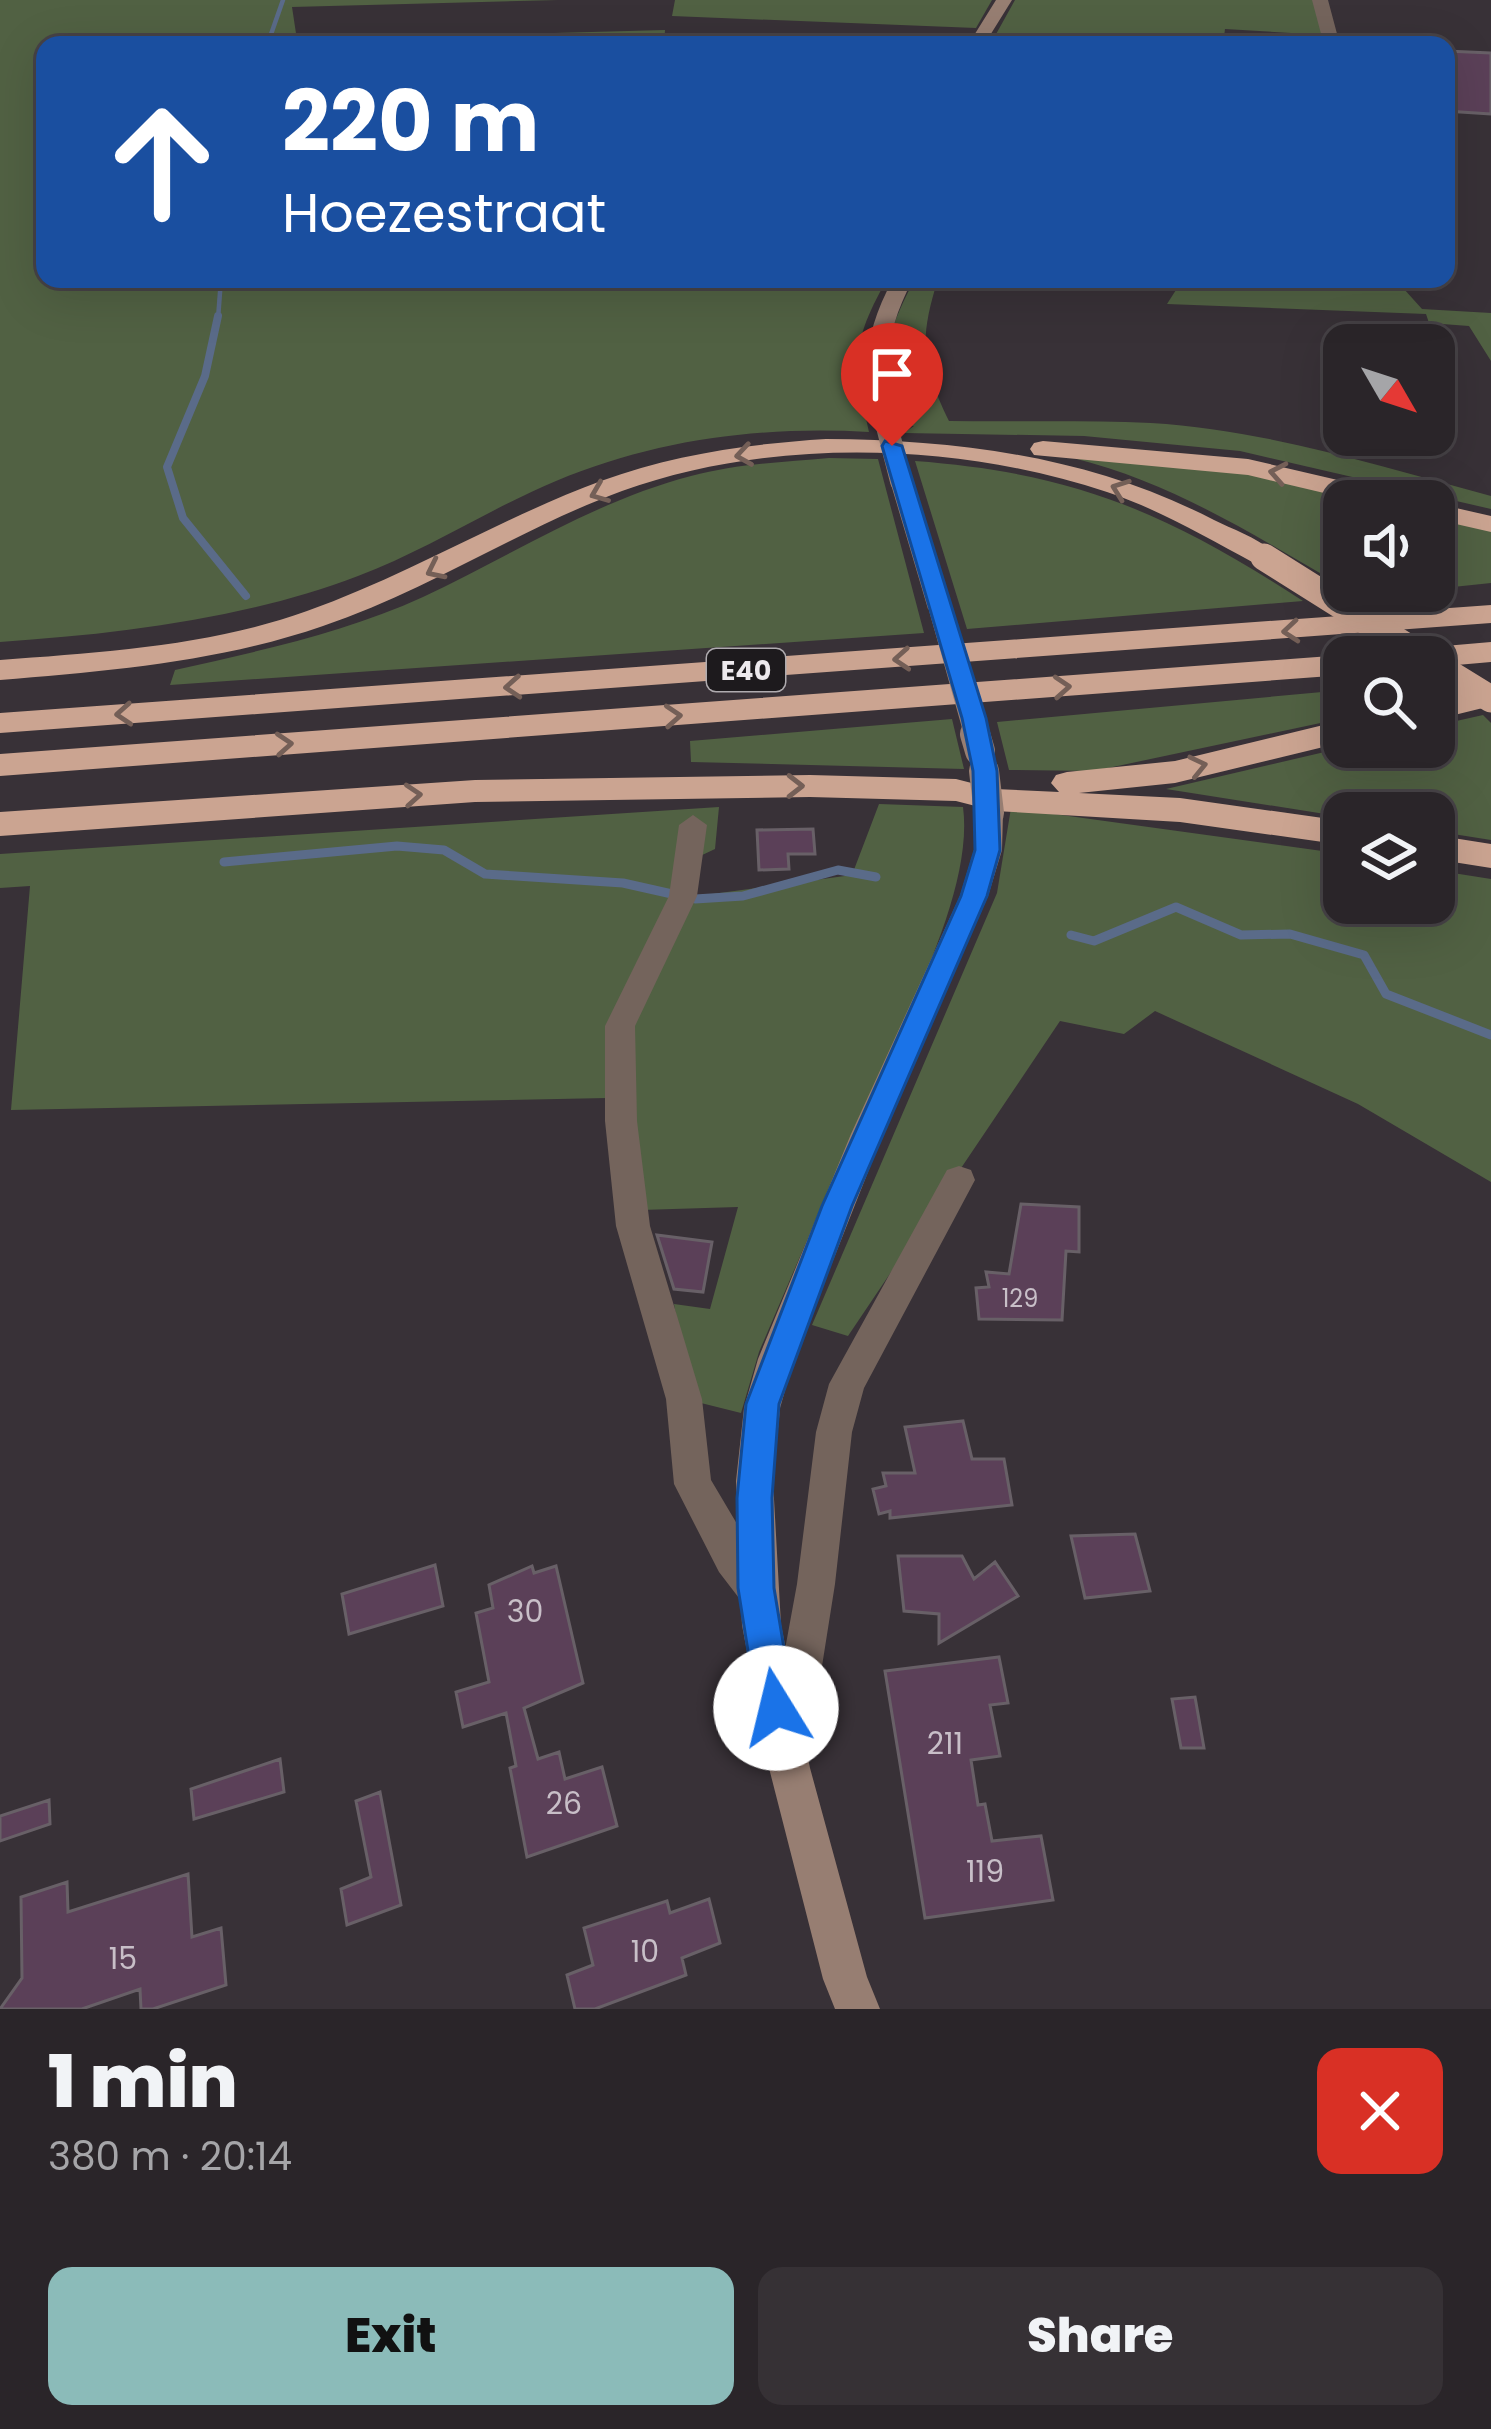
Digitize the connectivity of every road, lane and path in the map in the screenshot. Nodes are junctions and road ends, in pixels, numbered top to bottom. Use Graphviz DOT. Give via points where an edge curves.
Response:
graph roads {
  1 [pos="1004,0"];
  2 [pos="1320,0"];
  3 [pos="982,36"];
  4 [pos="1330,36"];
  5 [pos="898,288"];
  6 [pos="926,451"];
  7 [pos="1323,482"];
  8 [pos="1455,516"];
  9 [pos="1491,524"];
  10 [pos="1491,614"];
  11 [pos="1390,636"];
  12 [pos="1491,652"];
  13 [pos="1455,657"];
  14 [pos="1323,667"];
  15 [pos="0,670"];
  16 [pos="1455,674"];
  17 [pos="1491,698"];
  18 [pos="1455,706"];
  19 [pos="0,723"];
  20 [pos="1323,736"];
  21 [pos="0,766"];
  22 [pos="956,790"];
  23 [pos="0,824"];
  24 [pos="693,825"];
  25 [pos="1323,830"];
  26 [pos="1455,850"];
  27 [pos="1491,856"];
  28 [pos="959,1180"];
  29 [pos="756,1588"];
  30 [pos="788,1754"];
  31 [pos="857,2009"];
  1 -- 3 [label="street"];
  2 -- 4 [label="street"];
  5 -- 29 [label="street, bridge" via="878,327 874,376 982,761 988,850 762,1404"];
  7 -- 6 [label="highway, one-way" via="1183,459 1033,448"];
  11 -- 6 [label="highway, one-way, bridge" via="1264,557 1117,487 1031,461"];
  6 -- 15 [label="highway, one-way" via="770,451 659,470 310,620 218,644"];
  8 -- 9 [label="highway"];
  10 -- 19 [label="highway, E40, one-way"];
  12 -- 13 [label="highway"];
  21 -- 14 [label="highway, E40, one-way"];
  16 -- 17 [label="highway, bridge"];
  17 -- 18 [label="highway"];
  22 -- 20 [label="highway, one-way" via="999,780 1091,784 1175,772"];
  23 -- 22 [label="highway, one-way" via="475,791"];
  22 -- 25 [label="highway"];
  24 -- 29 [label="street" via="683,896 620,1026 621,1121 633,1226 684,1399 693,1484"];
  26 -- 27 [label="highway"];
  28 -- 30 [label="street" via="847,1384"];
  29 -- 30 [label="street"];
  30 -- 31 [label="street"];
}
